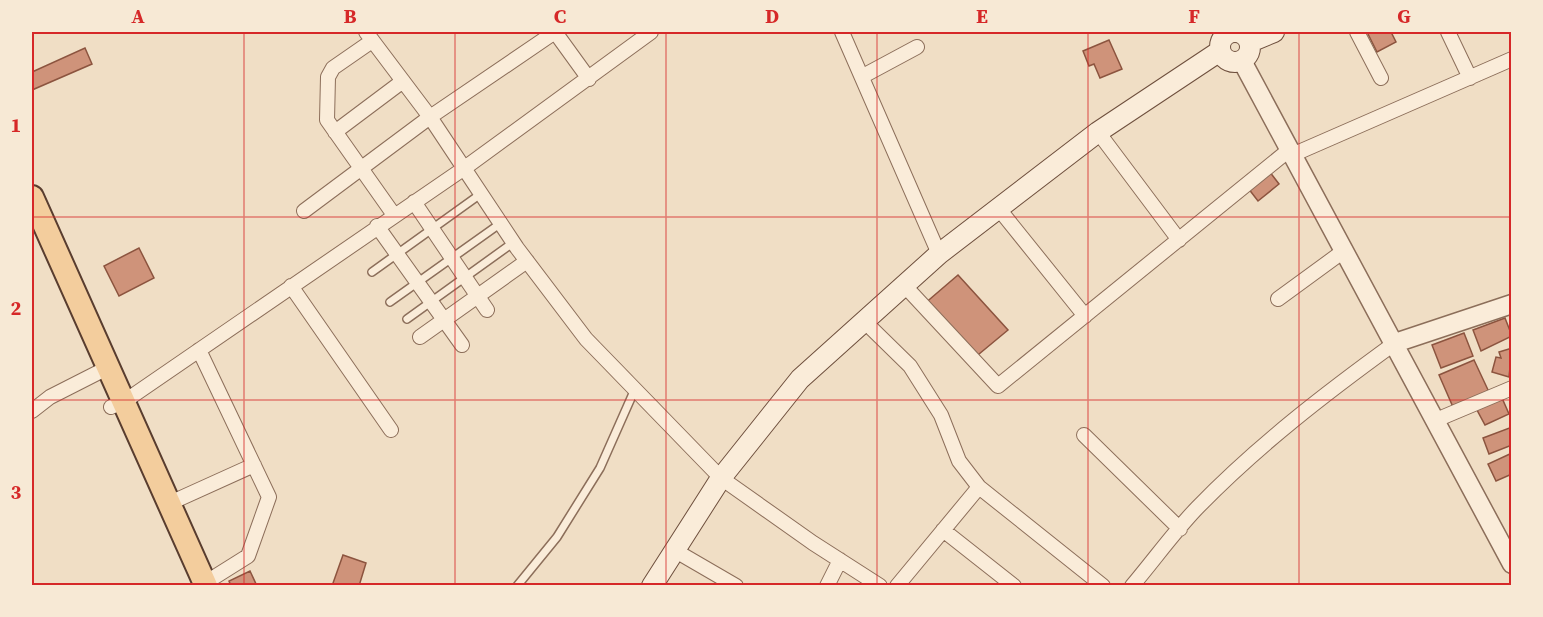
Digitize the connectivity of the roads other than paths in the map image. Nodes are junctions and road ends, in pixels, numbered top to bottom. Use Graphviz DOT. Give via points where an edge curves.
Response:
graph roads {
  1 [pos="555,32"];
  2 [pos="651,32"];
  3 [pos="842,32"];
  4 [pos="1274,32"];
  5 [pos="1357,32"];
  6 [pos="1448,32"];
  7 [pos="1238,34"];
  8 [pos="369,36"];
  9 [pos="917,47"];
  10 [pos="1220,51"];
  11 [pos="1512,59"];
  12 [pos="1242,61"];
  13 [pos="863,76"];
  14 [pos="1382,78"];
  15 [pos="1470,78"];
  16 [pos="589,79"];
  17 [pos="403,81"];
  18 [pos="430,117"];
  19 [pos="335,132"];
  20 [pos="1098,132"];
  21 [pos="1290,153"];
  22 [pos="466,167"];
  23 [pos="361,168"];
  24 [pos="482,193"];
  25 [pos="32,196"];
  26 [pos="414,201"];
  27 [pos="999,208"];
  28 [pos="304,211"];
  29 [pos="394,215"];
  30 [pos="501,223"];
  31 [pos="377,226"];
  32 [pos="432,229"];
  33 [pos="32,232"];
  34 [pos="1179,240"];
  35 [pos="514,242"];
  36 [pos="1345,250"];
  37 [pos="397,254"];
  38 [pos="939,255"];
  39 [pos="452,258"];
  40 [pos="527,261"];
  41 [pos="372,272"];
  42 [pos="465,277"];
  43 [pos="417,282"];
  44 [pos="904,285"];
  45 [pos="291,286"];
  46 [pos="477,296"];
  47 [pos="1278,299"];
  48 [pos="390,302"];
  49 [pos="431,302"];
  50 [pos="1512,304"];
  51 [pos="487,310"];
  52 [pos="1085,316"];
  53 [pos="408,319"];
  54 [pos="444,320"];
  55 [pos="864,321"];
  56 [pos="420,337"];
  57 [pos="1395,343"];
  58 [pos="462,345"];
  59 [pos="199,350"];
  60 [pos="102,370"];
  61 [pos="1512,388"];
  62 [pos="635,389"];
  63 [pos="118,404"];
  64 [pos="32,411"];
  65 [pos="1436,420"];
  66 [pos="391,430"];
  67 [pos="1083,435"];
  68 [pos="254,465"];
  69 [pos="721,478"];
  70 [pos="979,487"];
  71 [pos="170,503"];
  72 [pos="1180,529"];
  73 [pos="943,530"];
  74 [pos="674,550"];
  75 [pos="1509,556"];
  76 [pos="840,560"];
  77 [pos="201,585"];
  78 [pos="517,585"];
  79 [pos="652,585"];
  80 [pos="736,585"];
  81 [pos="827,585"];
  82 [pos="880,585"];
  83 [pos="897,585"];
  84 [pos="1014,585"];
  85 [pos="1103,585"];
  86 [pos="1132,585"];
  1 -- 16 [label="street"];
  1 -- 18 [label="street"];
  2 -- 16 [label="street"];
  3 -- 13 [label="street"];
  4 -- 7 [label="main road"];
  5 -- 14 [label="street"];
  6 -- 15 [label="street"];
  7 -- 10 [label="main road" via="1220,42"];
  7 -- 12 [label="main road" via="1250,51"];
  8 -- 17 [label="street"];
  8 -- 19 [label="street" via="328,77 327,120"];
  9 -- 13 [label="street"];
  10 -- 12 [label="main road" via="1231,62"];
  10 -- 20 [label="main road"];
  11 -- 15 [label="street"];
  12 -- 21 [label="street"];
  13 -- 38 [label="street"];
  15 -- 21 [label="street"];
  16 -- 22 [label="street"];
  17 -- 18 [label="street"];
  17 -- 19 [label="street"];
  18 -- 22 [label="street"];
  18 -- 23 [label="street"];
  19 -- 23 [label="street"];
  20 -- 27 [label="main road"];
  20 -- 34 [label="street"];
  21 -- 34 [label="street"];
  21 -- 36 [label="street"];
  22 -- 24 [label="street"];
  22 -- 26 [label="street"];
  23 -- 28 [label="street"];
  23 -- 29 [label="street"];
  24 -- 30 [label="street"];
  24 -- 32 [label="lane"];
  25 -- 60 [label="main road"];
  26 -- 29 [label="street"];
  26 -- 32 [label="street"];
  27 -- 38 [label="main road"];
  27 -- 52 [label="street"];
  29 -- 31 [label="street"];
  30 -- 35 [label="street"];
  30 -- 39 [label="lane"];
  31 -- 37 [label="street"];
  31 -- 45 [label="street"];
  32 -- 37 [label="lane"];
  32 -- 39 [label="street"];
  33 -- 60 [label="main road"];
  34 -- 52 [label="street"];
  35 -- 40 [label="street"];
  35 -- 42 [label="lane"];
  36 -- 47 [label="street"];
  36 -- 57 [label="street"];
  37 -- 41 [label="lane"];
  37 -- 43 [label="street"];
  38 -- 44 [label="main road"];
  39 -- 42 [label="street"];
  39 -- 43 [label="lane"];
  40 -- 46 [label="street"];
  40 -- 62 [label="street" via="586,339"];
  42 -- 46 [label="street"];
  42 -- 49 [label="lane"];
  43 -- 48 [label="lane"];
  43 -- 49 [label="street"];
  44 -- 52 [label="street" via="998,386"];
  44 -- 55 [label="main road"];
  45 -- 59 [label="street"];
  45 -- 66 [label="street"];
  46 -- 51 [label="street"];
  46 -- 54 [label="street"];
  49 -- 53 [label="lane"];
  49 -- 54 [label="street"];
  50 -- 57 [label="street"];
  54 -- 56 [label="street"];
  54 -- 58 [label="street"];
  55 -- 69 [label="main road" via="800,379"];
  55 -- 70 [label="street" via="910,366 941,415 958,461"];
  57 -- 65 [label="street"];
  57 -- 72 [label="street" via="1289,424 1196,509"];
  59 -- 63 [label="street"];
  59 -- 68 [label="street"];
  60 -- 63 [label="main road"];
  60 -- 64 [label="street"];
  61 -- 65 [label="street"];
  62 -- 69 [label="street"];
  62 -- 78 [label="lane" via="600,468 557,537"];
  63 -- 71 [label="main road"];
  63 -- 77 [label="main road"];
  65 -- 75 [label="street"];
  67 -- 72 [label="street"];
  68 -- 71 [label="street"];
  68 -- 77 [label="street" via="269,497 248,556"];
  69 -- 74 [label="main road"];
  69 -- 76 [label="street"];
  70 -- 73 [label="street"];
  70 -- 85 [label="street"];
  71 -- 77 [label="main road"];
  72 -- 86 [label="street"];
  73 -- 83 [label="street"];
  73 -- 84 [label="street"];
  74 -- 79 [label="main road"];
  74 -- 80 [label="street"];
  76 -- 81 [label="street"];
  76 -- 82 [label="street"];
}
